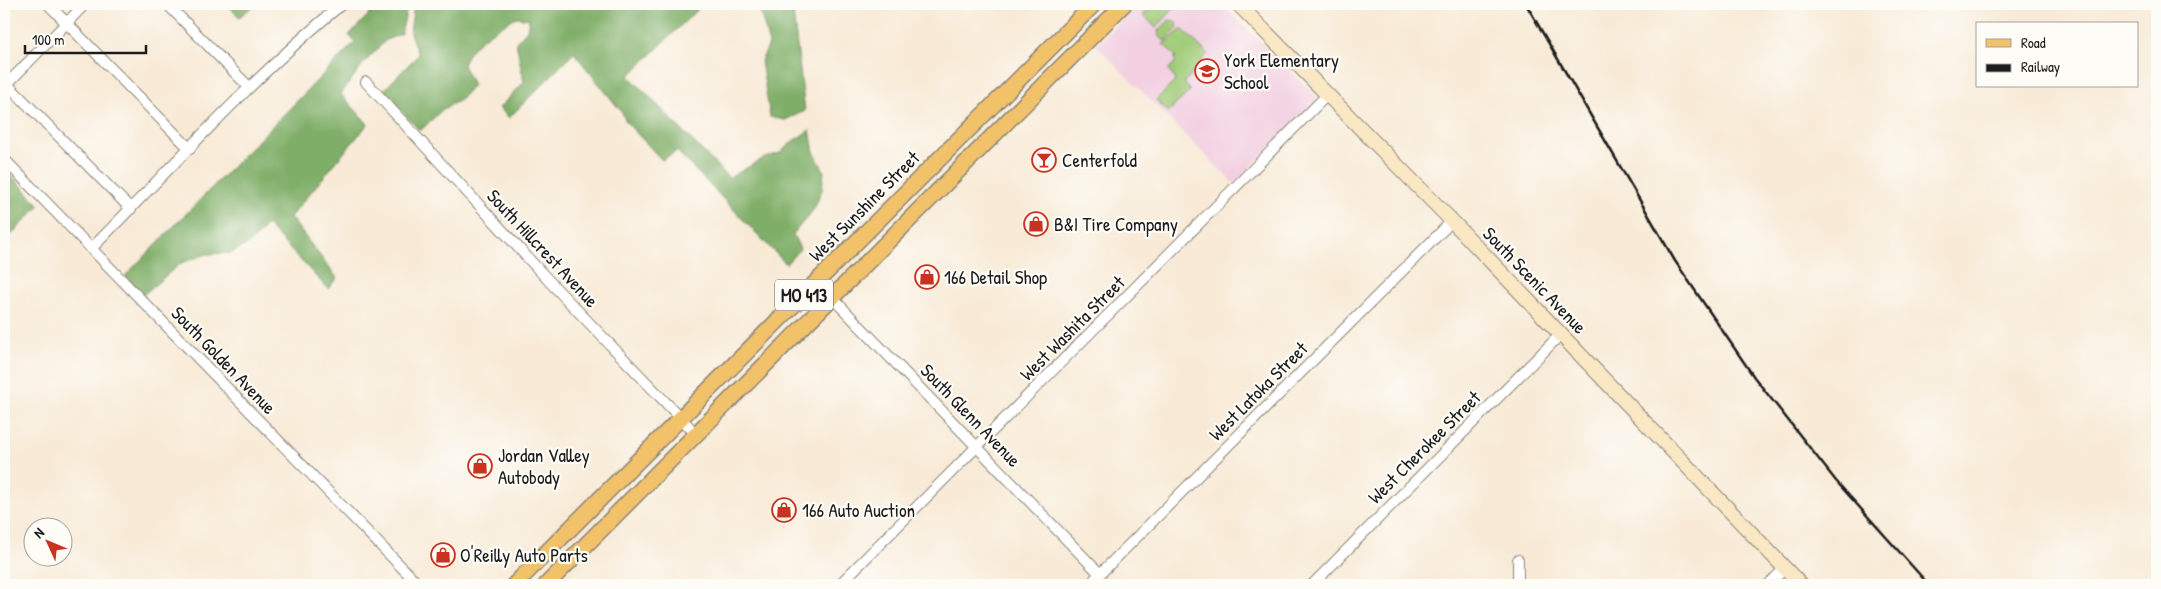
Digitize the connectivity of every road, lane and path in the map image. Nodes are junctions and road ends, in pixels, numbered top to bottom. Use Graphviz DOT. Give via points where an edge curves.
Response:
graph roads {
  1 [pos="48,4"];
  2 [pos="85,4"];
  3 [pos="167,4"];
  4 [pos="342,4"];
  5 [pos="1094,4"];
  6 [pos="1124,4"];
  7 [pos="1238,4"];
  8 [pos="67,23"];
  9 [pos="5,82"];
  10 [pos="366,82"];
  11 [pos="249,87"];
  12 [pos="1328,94"];
  13 [pos="190,149"];
  14 [pos="4,158"];
  15 [pos="131,209"];
  16 [pos="1452,221"];
  17 [pos="91,249"];
  18 [pos="817,282"];
  19 [pos="832,297"];
  20 [pos="1561,334"];
  21 [pos="681,419"];
  22 [pos="696,434"];
  23 [pos="978,447"];
  24 [pos="1518,560"];
  25 [pos="1785,568"];
  26 [pos="1100,574"];
  27 [pos="419,585"];
  28 [pos="514,585"];
  29 [pos="546,585"];
  30 [pos="839,585"];
  31 [pos="1089,585"];
  32 [pos="1312,585"];
  33 [pos="1518,585"];
  34 [pos="1768,585"];
  35 [pos="1801,585"];
  1 -- 8 [label="street"];
  2 -- 8 [label="street"];
  3 -- 11 [label="street"];
  4 -- 11 [label="street" via="299,39"];
  5 -- 18 [label="main road, West Sunshine Street / MO 413"];
  6 -- 19 [label="main road, MO 413"];
  7 -- 12 [label="main road, South Scenic Avenue"];
  8 -- 9 [label="street"];
  8 -- 13 [label="street"];
  9 -- 15 [label="street"];
  10 -- 21 [label="street, South Hillcrest Avenue"];
  11 -- 13 [label="street"];
  12 -- 16 [label="main road, South Scenic Avenue"];
  12 -- 23 [label="street, West Washita Street"];
  13 -- 15 [label="street"];
  14 -- 17 [label="street, South Golden Avenue"];
  15 -- 17 [label="street"];
  16 -- 20 [label="main road, South Scenic Avenue"];
  16 -- 26 [label="street, West Latoka Street"];
  17 -- 27 [label="street, South Golden Avenue"];
  18 -- 19 [label="street, South Glenn Avenue"];
  18 -- 21 [label="main road, West Sunshine Street / MO 413"];
  19 -- 22 [label="main road, MO 413"];
  19 -- 23 [label="street, South Glenn Avenue"];
  20 -- 25 [label="main road, South Scenic Avenue"];
  20 -- 32 [label="street, West Cherokee Street"];
  21 -- 22 [label="street, South Hillcrest Avenue"];
  21 -- 28 [label="main road, West Sunshine Street / MO 413"];
  22 -- 29 [label="main road, MO 413"];
  23 -- 26 [label="street, South Glenn Avenue"];
  23 -- 30 [label="street, West Washita Street"];
  24 -- 33 [label="street"];
  25 -- 34 [label="street"];
  25 -- 35 [label="main road, South Scenic Avenue"];
  26 -- 31 [label="street, West Latoka Street"];
}
